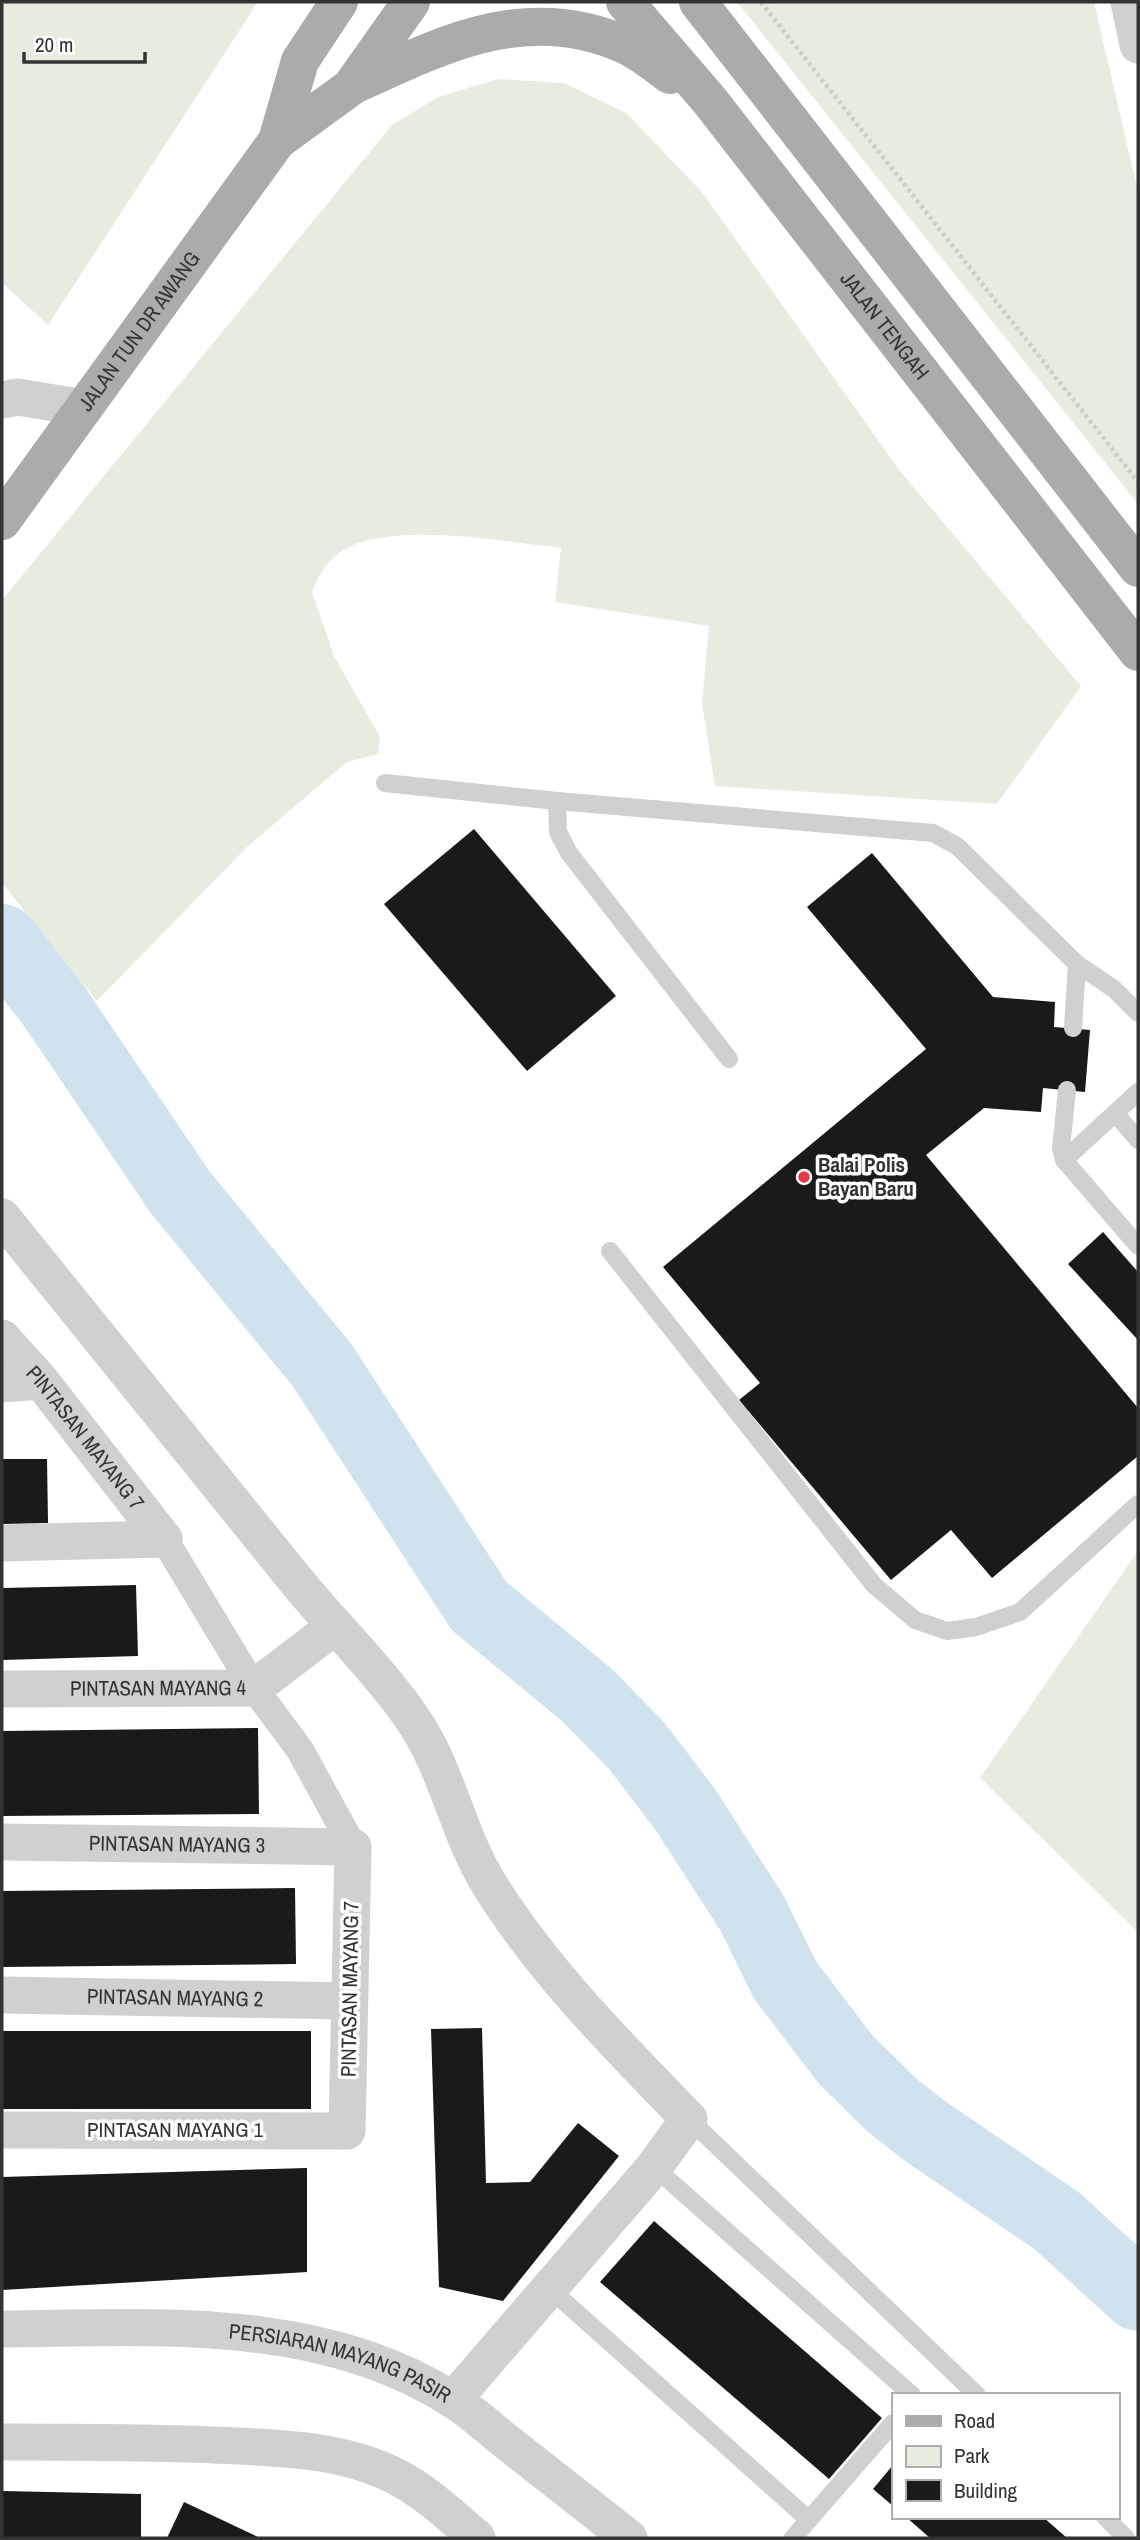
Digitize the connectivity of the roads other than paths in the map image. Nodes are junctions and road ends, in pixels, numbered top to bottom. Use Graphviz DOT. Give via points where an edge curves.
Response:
graph roads {
  1 [pos="339,2"];
  2 [pos="411,2"];
  3 [pos="625,2"];
  4 [pos="698,2"];
  5 [pos="1129,2"];
  6 [pos="1138,45"];
  7 [pos="351,87"];
  8 [pos="710,101"];
  9 [pos="277,141"];
  10 [pos="2,400"];
  11 [pos="84,408"];
  12 [pos="2,521"];
  13 [pos="1138,568"];
  14 [pos="1138,652"];
  15 [pos="385,783"];
  16 [pos="557,801"];
  17 [pos="1077,964"];
  18 [pos="1138,1013"];
  19 [pos="1073,1028"];
  20 [pos="729,1059"];
  21 [pos="1067,1090"];
  22 [pos="1138,1092"];
  23 [pos="1115,1112"];
  24 [pos="1138,1140"];
  25 [pos="1064,1160"];
  26 [pos="2,1217"];
  27 [pos="1138,1246"];
  28 [pos="610,1251"];
  29 [pos="2,1338"];
  30 [pos="41,1381"];
  31 [pos="2,1384"];
  32 [pos="1138,1503"];
  33 [pos="164,1539"];
  34 [pos="2,1542"];
  35 [pos="334,1627"];
  36 [pos="254,1688"];
  37 [pos="2,1689"];
  38 [pos="2,1842"];
  39 [pos="352,1847"];
  40 [pos="2,1995"];
  41 [pos="349,2001"];
  42 [pos="689,2119"];
  43 [pos="2,2130"];
  44 [pos="347,2131"];
  45 [pos="654,2167"];
  46 [pos="549,2288"];
  47 [pos="2,2329"];
  48 [pos="910,2393"];
  49 [pos="975,2393"];
  50 [pos="453,2400"];
  51 [pos="892,2424"];
  52 [pos="2,2442"];
  53 [pos="808,2519"];
  54 [pos="1107,2519"];
  55 [pos="477,2538"];
  56 [pos="629,2538"];
  57 [pos="793,2538"];
  58 [pos="1126,2538"];
  1 -- 9 [label="main road, JALAN TUN DR AWANG" via="300,61"];
  2 -- 7 [label="main road, JALAN TUN DR AWANG"];
  3 -- 8 [label="main road, JALAN TENGAH"];
  4 -- 13 [label="main road"];
  5 -- 6 [label="street"];
  7 -- 8 [label="main road" via="443,44 500,29 534,26 577,29 627,46"];
  7 -- 9 [label="main road, JALAN TUN DR AWANG"];
  8 -- 14 [label="main road, JALAN TENGAH"];
  9 -- 11 [label="main road, JALAN TUN DR AWANG"];
  10 -- 11 [label="street" via="18,397"];
  11 -- 12 [label="main road, JALAN TUN DR AWANG"];
  15 -- 16 [label="lane"];
  16 -- 17 [label="lane" via="933,833 957,846"];
  16 -- 20 [label="lane" via="558,832 569,853"];
  17 -- 18 [label="lane" via="1114,989"];
  17 -- 19 [label="lane"];
  21 -- 25 [label="lane" via="1061,1148"];
  22 -- 23 [label="lane"];
  23 -- 24 [label="lane"];
  23 -- 25 [label="lane"];
  25 -- 27 [label="lane"];
  26 -- 35 [label="street"];
  28 -- 32 [label="lane" via="874,1585 915,1620 947,1631 1020,1612"];
  29 -- 30 [label="street, PINTASAN MAYANG 7"];
  30 -- 31 [label="street"];
  30 -- 33 [label="street, PINTASAN MAYANG 7"];
  33 -- 34 [label="street"];
  33 -- 36 [label="street"];
  35 -- 36 [label="street, PINTASAN MAYANG 4"];
  35 -- 42 [label="street" via="413,1718 466,1840 516,1924 605,2032"];
  36 -- 37 [label="street, PINTASAN MAYANG 4"];
  36 -- 39 [label="street" via="300,1750"];
  38 -- 39 [label="street, PINTASAN MAYANG 3"];
  39 -- 41 [label="street, PINTASAN MAYANG 7"];
  40 -- 41 [label="street, PINTASAN MAYANG 2"];
  41 -- 44 [label="street, PINTASAN MAYANG 7"];
  42 -- 45 [label="street"];
  42 -- 49 [label="lane"];
  43 -- 44 [label="street, PINTASAN MAYANG 1"];
  45 -- 46 [label="street"];
  45 -- 48 [label="lane"];
  46 -- 50 [label="street"];
  46 -- 53 [label="lane"];
  47 -- 50 [label="street, PERSIARAN MAYANG PASIR" via="190,2328 260,2333 328,2348 395,2371"];
  50 -- 56 [label="street, PERSIARAN MAYANG PASIR"];
  51 -- 53 [label="lane"];
  52 -- 55 [label="street" via="145,2442 343,2457 397,2477"];
  53 -- 57 [label="lane"];
  54 -- 58 [label="lane"];
}
